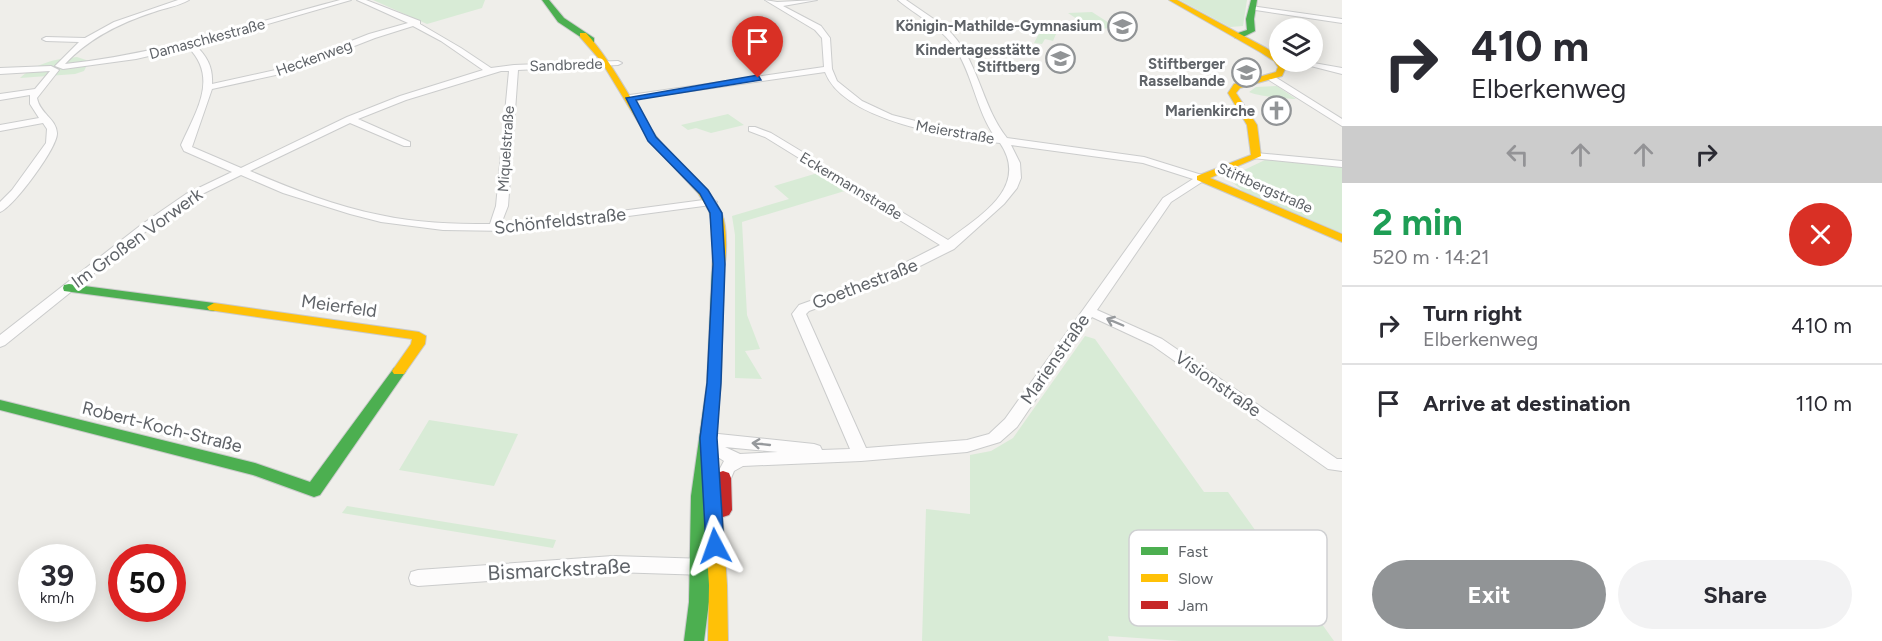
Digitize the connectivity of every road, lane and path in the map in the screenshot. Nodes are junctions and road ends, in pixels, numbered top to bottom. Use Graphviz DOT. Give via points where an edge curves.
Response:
graph roads {
  1 [pos="186,0"];
  2 [pos="348,0"];
  3 [pos="360,0"];
  4 [pos="545,0"];
  5 [pos="768,0"];
  6 [pos="814,0"];
  7 [pos="901,0"];
  8 [pos="1172,0"];
  9 [pos="779,4"];
  10 [pos="1252,4"];
  11 [pos="1342,21"];
  12 [pos="417,23"];
  13 [pos="993,24"];
  14 [pos="942,26"];
  15 [pos="1233,34"];
  16 [pos="46,39"];
  17 [pos="88,40"];
  18 [pos="190,44"];
  19 [pos="1269,54"];
  20 [pos="613,63"];
  21 [pos="514,67"];
  22 [pos="1323,67"];
  23 [pos="57,68"];
  24 [pos="828,69"];
  25 [pos="0,71"];
  26 [pos="1342,71"];
  27 [pos="491,72"];
  28 [pos="1280,72"];
  29 [pos="1272,78"];
  30 [pos="209,87"];
  31 [pos="36,92"];
  32 [pos="0,97"];
  33 [pos="630,98"];
  34 [pos="47,119"];
  35 [pos="350,119"];
  36 [pos="1342,123"];
  37 [pos="0,128"];
  38 [pos="752,129"];
  39 [pos="1007,141"];
  40 [pos="407,144"];
  41 [pos="1256,156"];
  42 [pos="1342,164"];
  43 [pos="238,171"];
  44 [pos="1201,177"];
  45 [pos="711,202"];
  46 [pos="0,209"];
  47 [pos="494,229"];
  48 [pos="1342,238"];
  49 [pos="950,246"];
  50 [pos="69,288"];
  51 [pos="1089,311"];
  52 [pos="0,342"];
  53 [pos="0,405"];
  54 [pos="708,438"];
  55 [pos="861,455"];
  56 [pos="740,460"];
  57 [pos="1339,467"];
  58 [pos="314,490"];
  59 [pos="708,568"];
  60 [pos="418,578"];
  61 [pos="694,641"];
  62 [pos="718,641"];
  63 [pos="726,641"];
  1 -- 17 [label="street" via="131,18"];
  2 -- 18 [label="street, Damaschkestraße"];
  3 -- 12 [label="street"];
  4 -- 20 [label="street" via="554,14"];
  5 -- 9 [label="street, Meierstraße"];
  6 -- 9 [label="street"];
  7 -- 14 [label="street"];
  8 -- 15 [label="street"];
  9 -- 24 [label="street, Meierstraße" via="822,32 827,44"];
  10 -- 11 [label="street"];
  10 -- 15 [label="street" via="1251,31"];
  12 -- 27 [label="street"];
  12 -- 30 [label="street, Heckenweg" via="282,71"];
  13 -- 14 [label="street"];
  14 -- 39 [label="street" via="967,58 988,118"];
  15 -- 19 [label="street"];
  16 -- 17 [label="street"];
  17 -- 23 [label="street"];
  18 -- 23 [label="street, Damaschkestraße" via="133,58"];
  18 -- 30 [label="street" via="203,60"];
  20 -- 21 [label="street, Sandbrede"];
  20 -- 33 [label="street"];
  21 -- 27 [label="street, Sandbrede"];
  21 -- 47 [label="street, Miquelstraße" via="502,206"];
  22 -- 26 [label="street"];
  23 -- 25 [label="street, Damaschkestraße"];
  23 -- 31 [label="street"];
  24 -- 33 [label="street"];
  24 -- 39 [label="street, Meierstraße" via="838,88 888,117 936,131"];
  27 -- 35 [label="street, Im Großen Vorwerk" via="429,89"];
  28 -- 29 [label="street"];
  29 -- 36 [label="street"];
  29 -- 41 [label="street, Stiftbergstraße" via="1243,84 1232,93 1252,125"];
  30 -- 43 [label="street, Schönfeldstraße" via="200,119 186,145"];
  31 -- 32 [label="street"];
  31 -- 34 [label="street" via="33,104"];
  33 -- 45 [label="street" via="652,139"];
  34 -- 37 [label="street"];
  34 -- 46 [label="street" via="53,136 48,150"];
  35 -- 40 [label="street"];
  35 -- 43 [label="street, Im Großen Vorwerk"];
  38 -- 49 [label="street, Eckermannstraße"];
  39 -- 44 [label="street, Meierstraße" via="1130,157"];
  39 -- 49 [label="street, Goethestraße" via="1016,171 1012,187 967,234"];
  41 -- 42 [label="street"];
  41 -- 44 [label="street, Stiftbergstraße"];
  43 -- 47 [label="street, Schönfeldstraße" via="287,191 381,219"];
  43 -- 50 [label="street, Im Großen Vorwerk" via="170,209"];
  44 -- 48 [label="street, Stiftbergstraße"];
  44 -- 51 [label="street, Marienstraße" via="1167,200"];
  45 -- 47 [label="street, Schönfeldstraße"];
  45 -- 54 [label="street" via="719,230 719,264"];
  49 -- 55 [label="street, Goethestraße" via="895,276 804,308 799,314"];
  50 -- 52 [label="street, Im Großen Vorwerk"];
  50 -- 58 [label="street, Meierfeld" via="419,336 418,344"];
  51 -- 55 [label="street, Marienstraße" via="1011,423 994,438 967,446"];
  57 -- 51 [label="street, Visionstraße, one-way" via="1142,333"];
  53 -- 58 [label="street, Robert-Koch-Straße" via="255,469"];
  55 -- 54 [label="street, Marienstraße, one-way"];
  54 -- 56 [label="street" via="717,450"];
  54 -- 59 [label="street" via="700,496"];
  55 -- 56 [label="street, Marienstraße"];
  56 -- 63 [label="street" via="728,467 723,478"];
  59 -- 60 [label="street, Bismarckstraße" via="613,564"];
  59 -- 61 [label="street"];
  59 -- 62 [label="street"];
}
